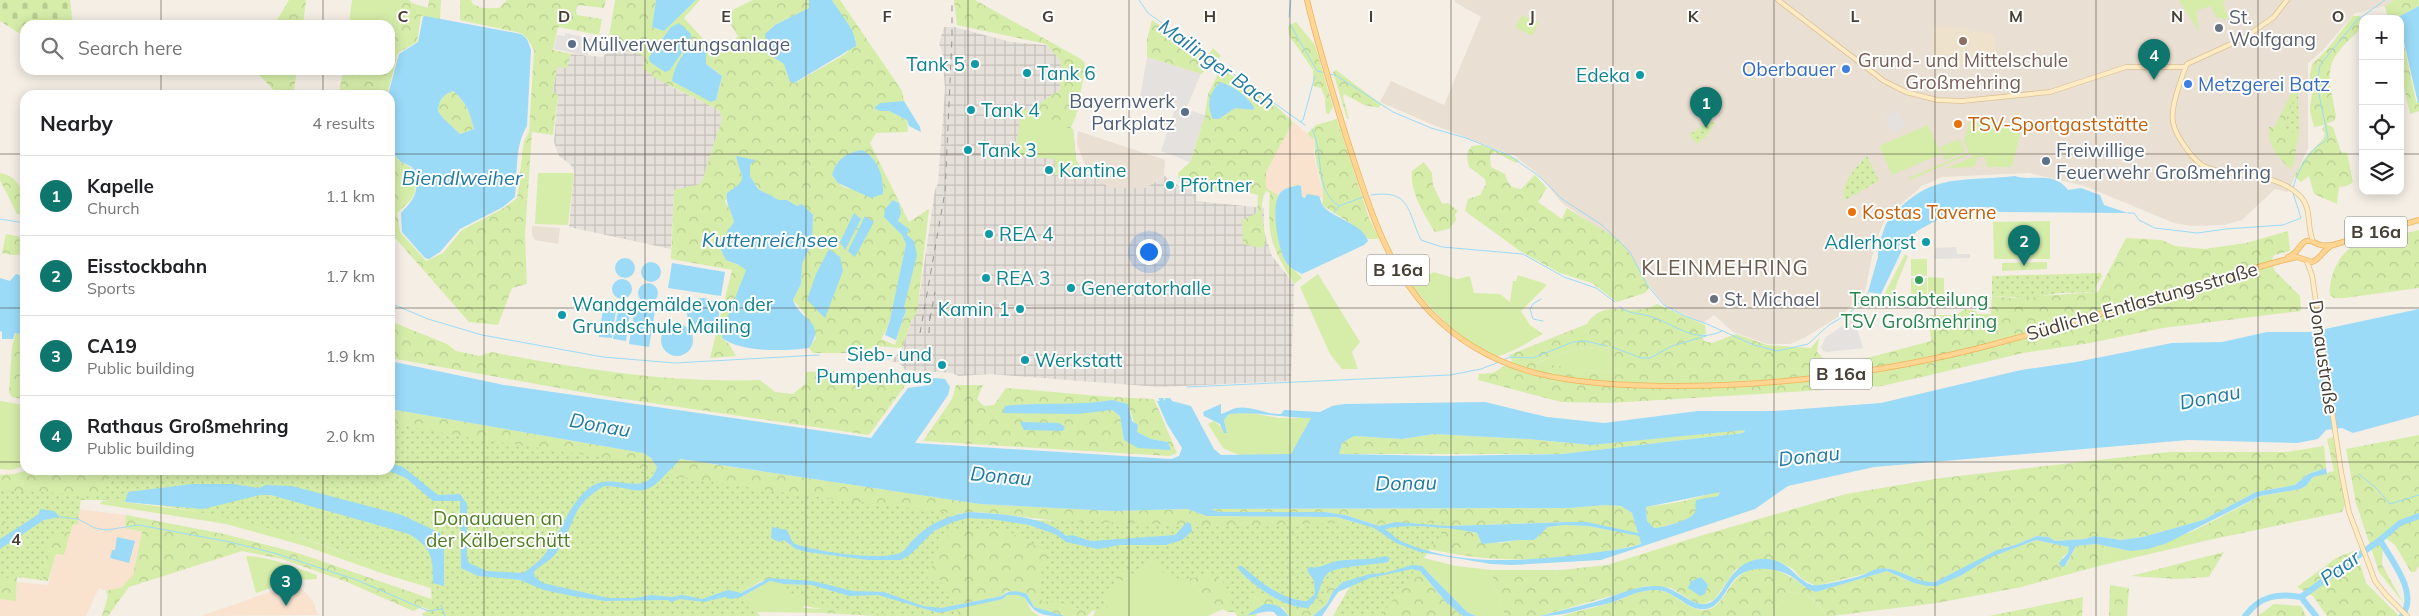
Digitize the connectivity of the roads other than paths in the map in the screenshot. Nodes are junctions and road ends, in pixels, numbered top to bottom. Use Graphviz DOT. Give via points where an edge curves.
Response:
graph roads {
  1 [pos="1307,0"];
  2 [pos="1778,0"];
  3 [pos="2287,0"];
  4 [pos="2185,67"];
  5 [pos="2419,220"];
  6 [pos="2309,229"];
  7 [pos="2313,241"];
  8 [pos="2305,242"];
  9 [pos="2333,244"];
  10 [pos="2319,245"];
  11 [pos="2299,250"];
  12 [pos="2321,253"];
  13 [pos="2301,258"];
  14 [pos="2280,261"];
  15 [pos="2307,262"];
  16 [pos="2314,262"];
  17 [pos="2312,275"];
  18 [pos="2407,616"];
  1 -- 14 [label="main road, Südliche Entlastungsstraße / B 16a" via="1350,149 1382,238 1408,285 1442,323 1465,342 1509,366 1562,380 1636,385 1731,384 1835,375 1977,348"];
  2 -- 4 [label="main road" via="1880,78 1925,98 1962,100 2038,93 2118,69"];
  3 -- 4 [label="main road" via="2274,17 2244,38 2189,62"];
  4 -- 6 [label="main road" via="2172,118 2176,133 2193,157 2206,167 2264,178 2296,192 2306,205"];
  5 -- 9 [label="main road, B 16a"];
  6 -- 7 [label="main road"];
  6 -- 8 [label="main road"];
  7 -- 8 [label="main road"];
  7 -- 10 [label="main road, B 16a"];
  8 -- 11 [label="main road, B 16a"];
  9 -- 10 [label="main road, B 16a"];
  9 -- 12 [label="main road, B 16a"];
  10 -- 12 [label="main road, B 16a"];
  11 -- 13 [label="main road"];
  11 -- 14 [label="main road, B 16a"];
  12 -- 16 [label="main road, B 16a"];
  13 -- 14 [label="main road, B 16a"];
  13 -- 15 [label="main road"];
  15 -- 16 [label="main road"];
  15 -- 17 [label="main road, Donaustraße"];
  16 -- 17 [label="main road, Donaustraße"];
  17 -- 18 [label="main road, Donaustraße" via="2346,498 2367,564 2380,588"];
}
